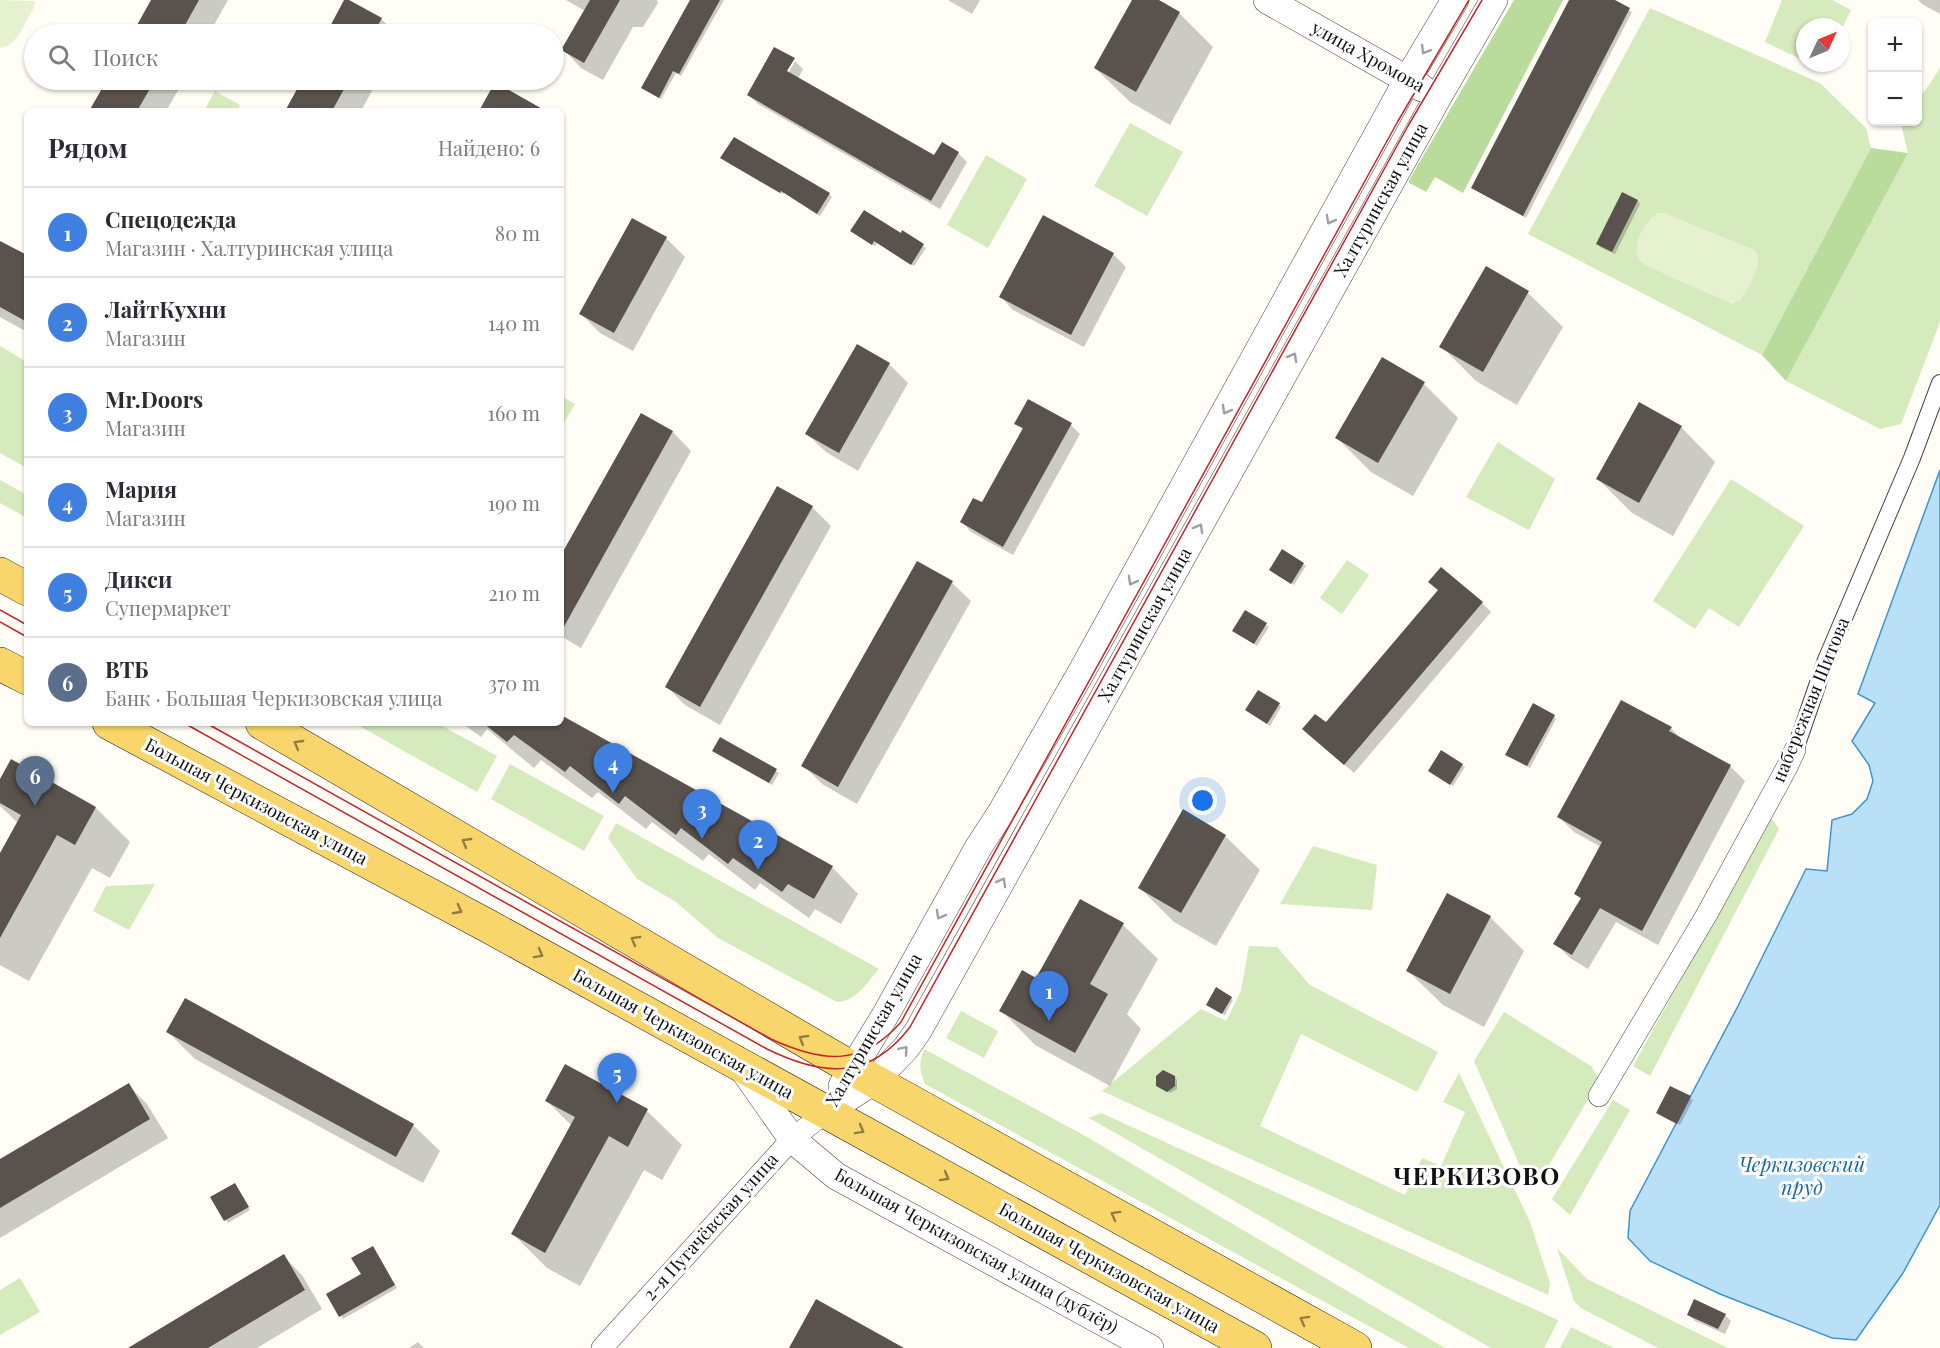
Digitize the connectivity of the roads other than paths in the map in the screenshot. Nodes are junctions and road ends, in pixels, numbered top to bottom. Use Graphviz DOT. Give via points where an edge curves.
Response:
graph roads {
  1 [pos="1267,0"];
  2 [pos="1455,0"];
  3 [pos="1494,0"];
  4 [pos="1408,79"];
  5 [pos="1438,97"];
  6 [pos="1940,383"];
  7 [pos="0,574"];
  8 [pos="24,587"];
  9 [pos="0,664"];
  10 [pos="24,676"];
  11 [pos="115,726"];
  12 [pos="267,726"];
  13 [pos="1795,750"];
  14 [pos="739,1064"];
  15 [pos="863,1075"];
  16 [pos="1599,1096"];
  17 [pos="826,1112"];
  18 [pos="792,1139"];
  19 [pos="602,1348"];
  20 [pos="1150,1348"];
  21 [pos="1255,1348"];
  22 [pos="1355,1348"];
  1 -- 4 [label="street, улица Хромова"];
  2 -- 4 [label="street, Халтуринская улица, one-way"];
  3 -- 5 [label="street, Халтуринская улица"];
  4 -- 5 [label="street, улица Хромова"];
  4 -- 15 [label="street, Халтуринская улица, one-way" via="1086,663 899,990"];
  15 -- 5 [label="street, Халтуринская улица, one-way" via="906,1048 918,1031"];
  6 -- 13 [label="street, набережная Шитова" via="1826,660"];
  7 -- 8 [label="main road"];
  9 -- 10 [label="main road"];
  11 -- 14 [label="main road, Большая Черкизовская улица, one-way"];
  15 -- 12 [label="main road, one-way"];
  13 -- 16 [label="street, набережная Шитова" via="1707,914"];
  14 -- 17 [label="main road, Большая Черкизовская улица"];
  14 -- 18 [label="street, Большая Черкизовская улица (дублёр)"];
  15 -- 17 [label="street, Халтуринская улица"];
  22 -- 15 [label="main road, one-way"];
  17 -- 18 [label="street, 2-я Пугачёвская улица"];
  17 -- 21 [label="main road, Большая Черкизовская улица, one-way"];
  18 -- 19 [label="street, 2-я Пугачёвская улица"];
  18 -- 20 [label="street, Большая Черкизовская улица (дублёр)" via="836,1176"];
}
